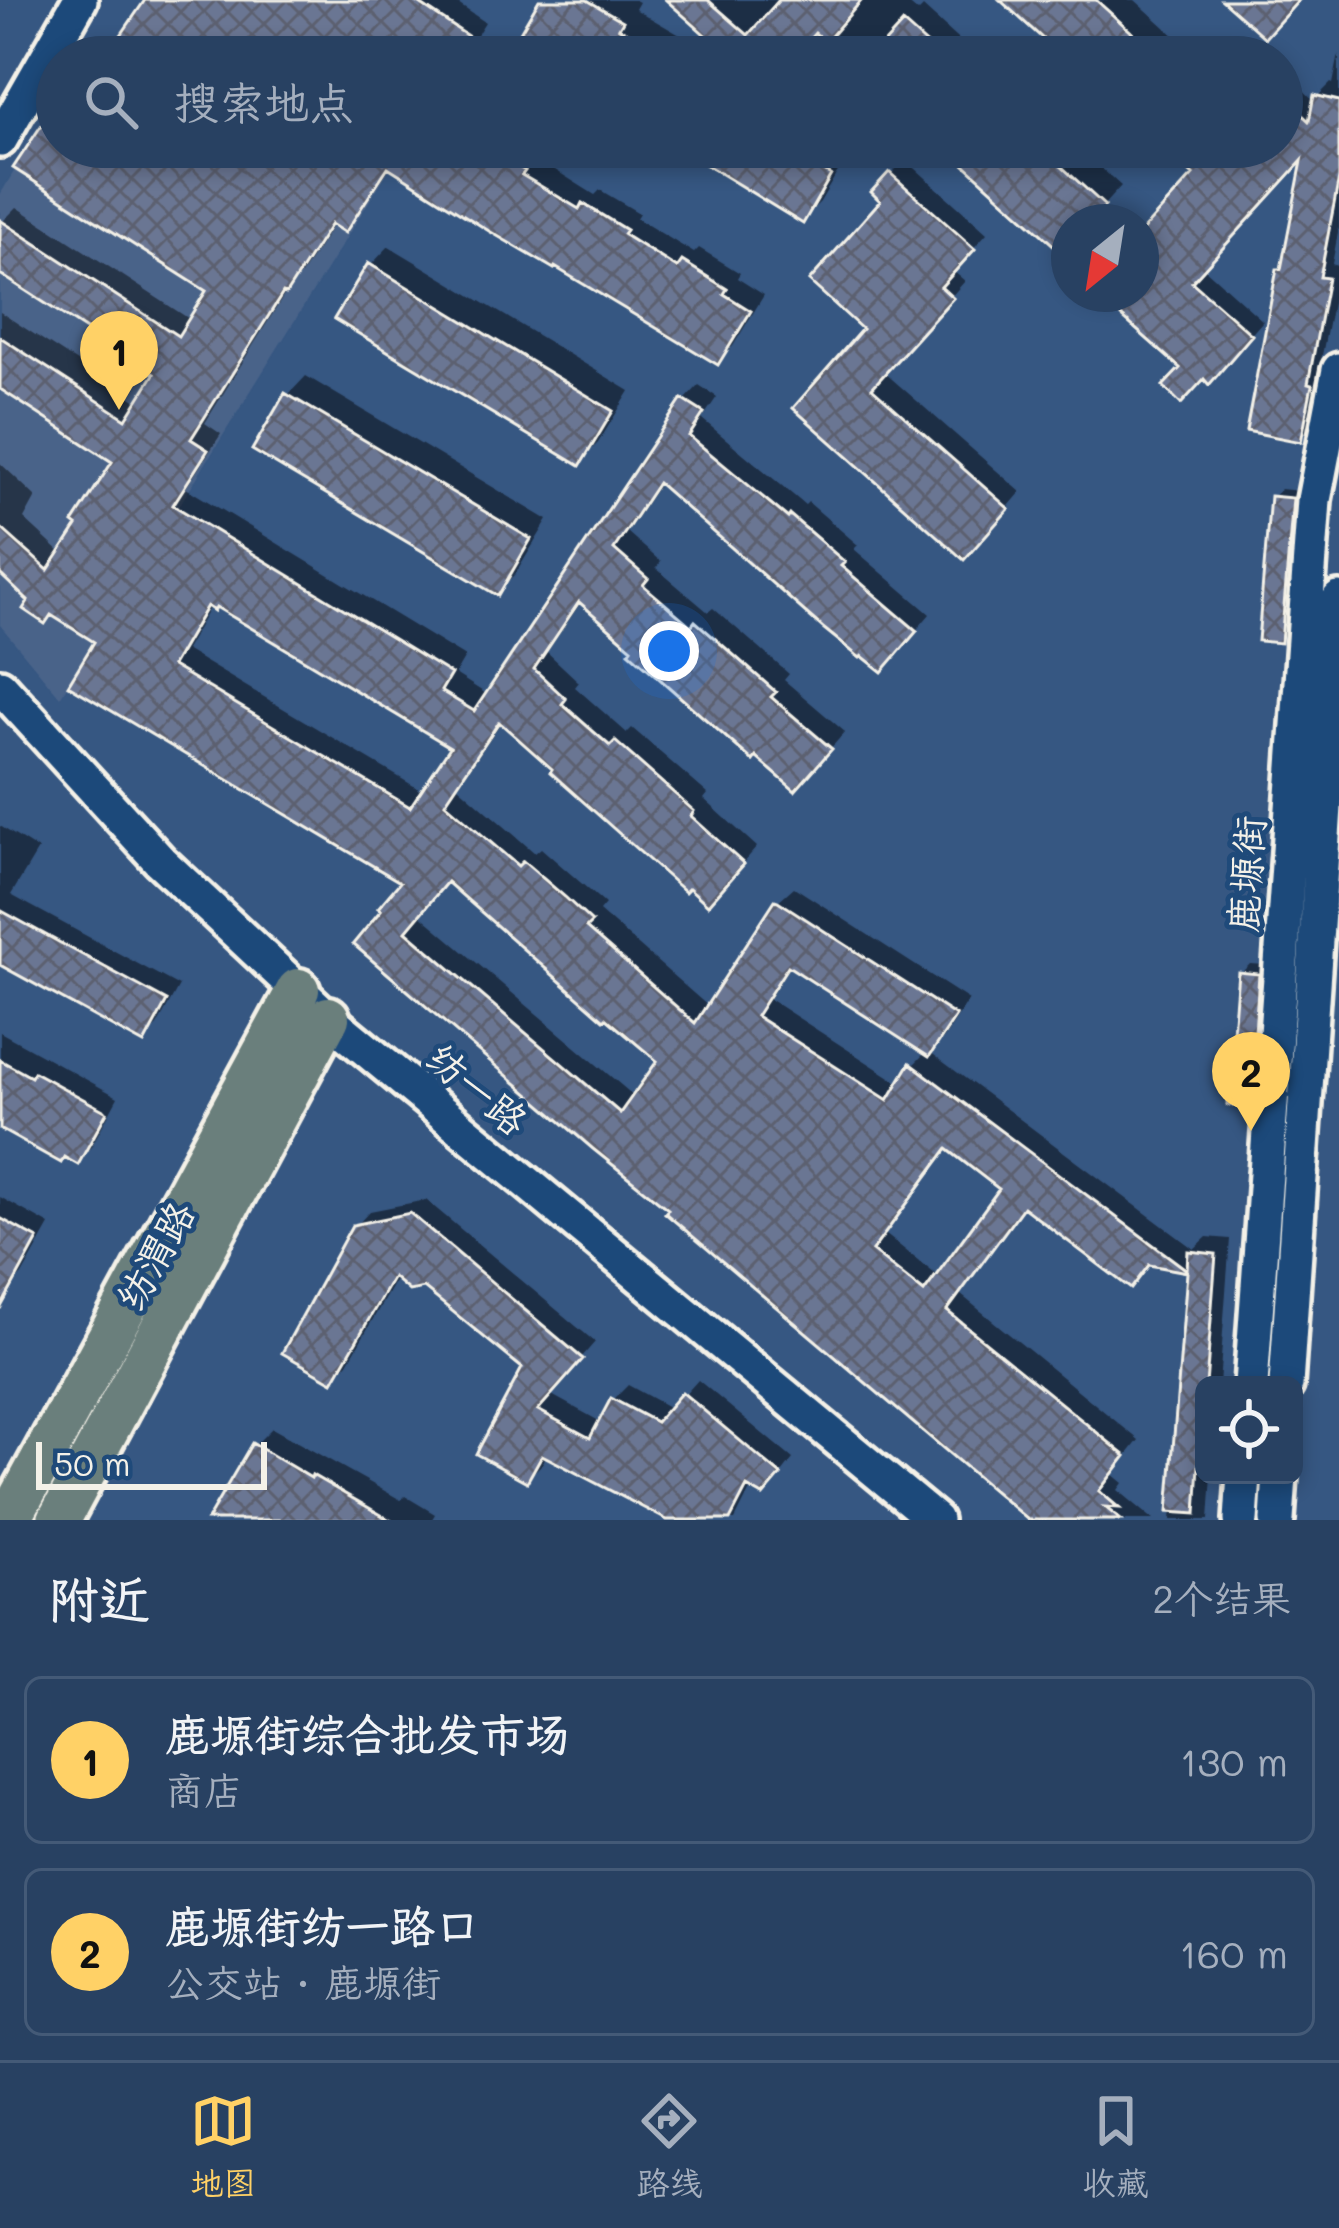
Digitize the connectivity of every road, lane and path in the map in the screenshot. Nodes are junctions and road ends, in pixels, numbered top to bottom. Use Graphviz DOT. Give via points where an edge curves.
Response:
graph roads {
  1 [pos="80,0"];
  2 [pos="59,36"];
  3 [pos="36,77"];
  4 [pos="0,140"];
  5 [pos="1339,370"];
  6 [pos="1326,503"];
  7 [pos="1339,599"];
  8 [pos="0,686"];
  9 [pos="313,1004"];
  10 [pos="1252,1376"];
  11 [pos="1287,1376"];
  12 [pos="1243,1484"];
  13 [pos="1279,1484"];
  14 [pos="9,1520"];
  15 [pos="58,1520"];
  16 [pos="934,1520"];
  17 [pos="1241,1520"];
  18 [pos="1277,1520"];
  1 -- 2 [label="street"];
  3 -- 4 [label="street"];
  5 -- 6 [label="street, 鹿塬街"];
  6 -- 10 [label="street, 鹿塬街"];
  7 -- 11 [label="street, 鹿塬街"];
  8 -- 9 [label="street, 纺一路" via="160,861"];
  9 -- 14 [label="main road, 纺渭路"];
  9 -- 15 [label="main road, 纺渭路"];
  9 -- 16 [label="street, 纺一路"];
  12 -- 17 [label="street"];
  13 -- 18 [label="street"];
}
